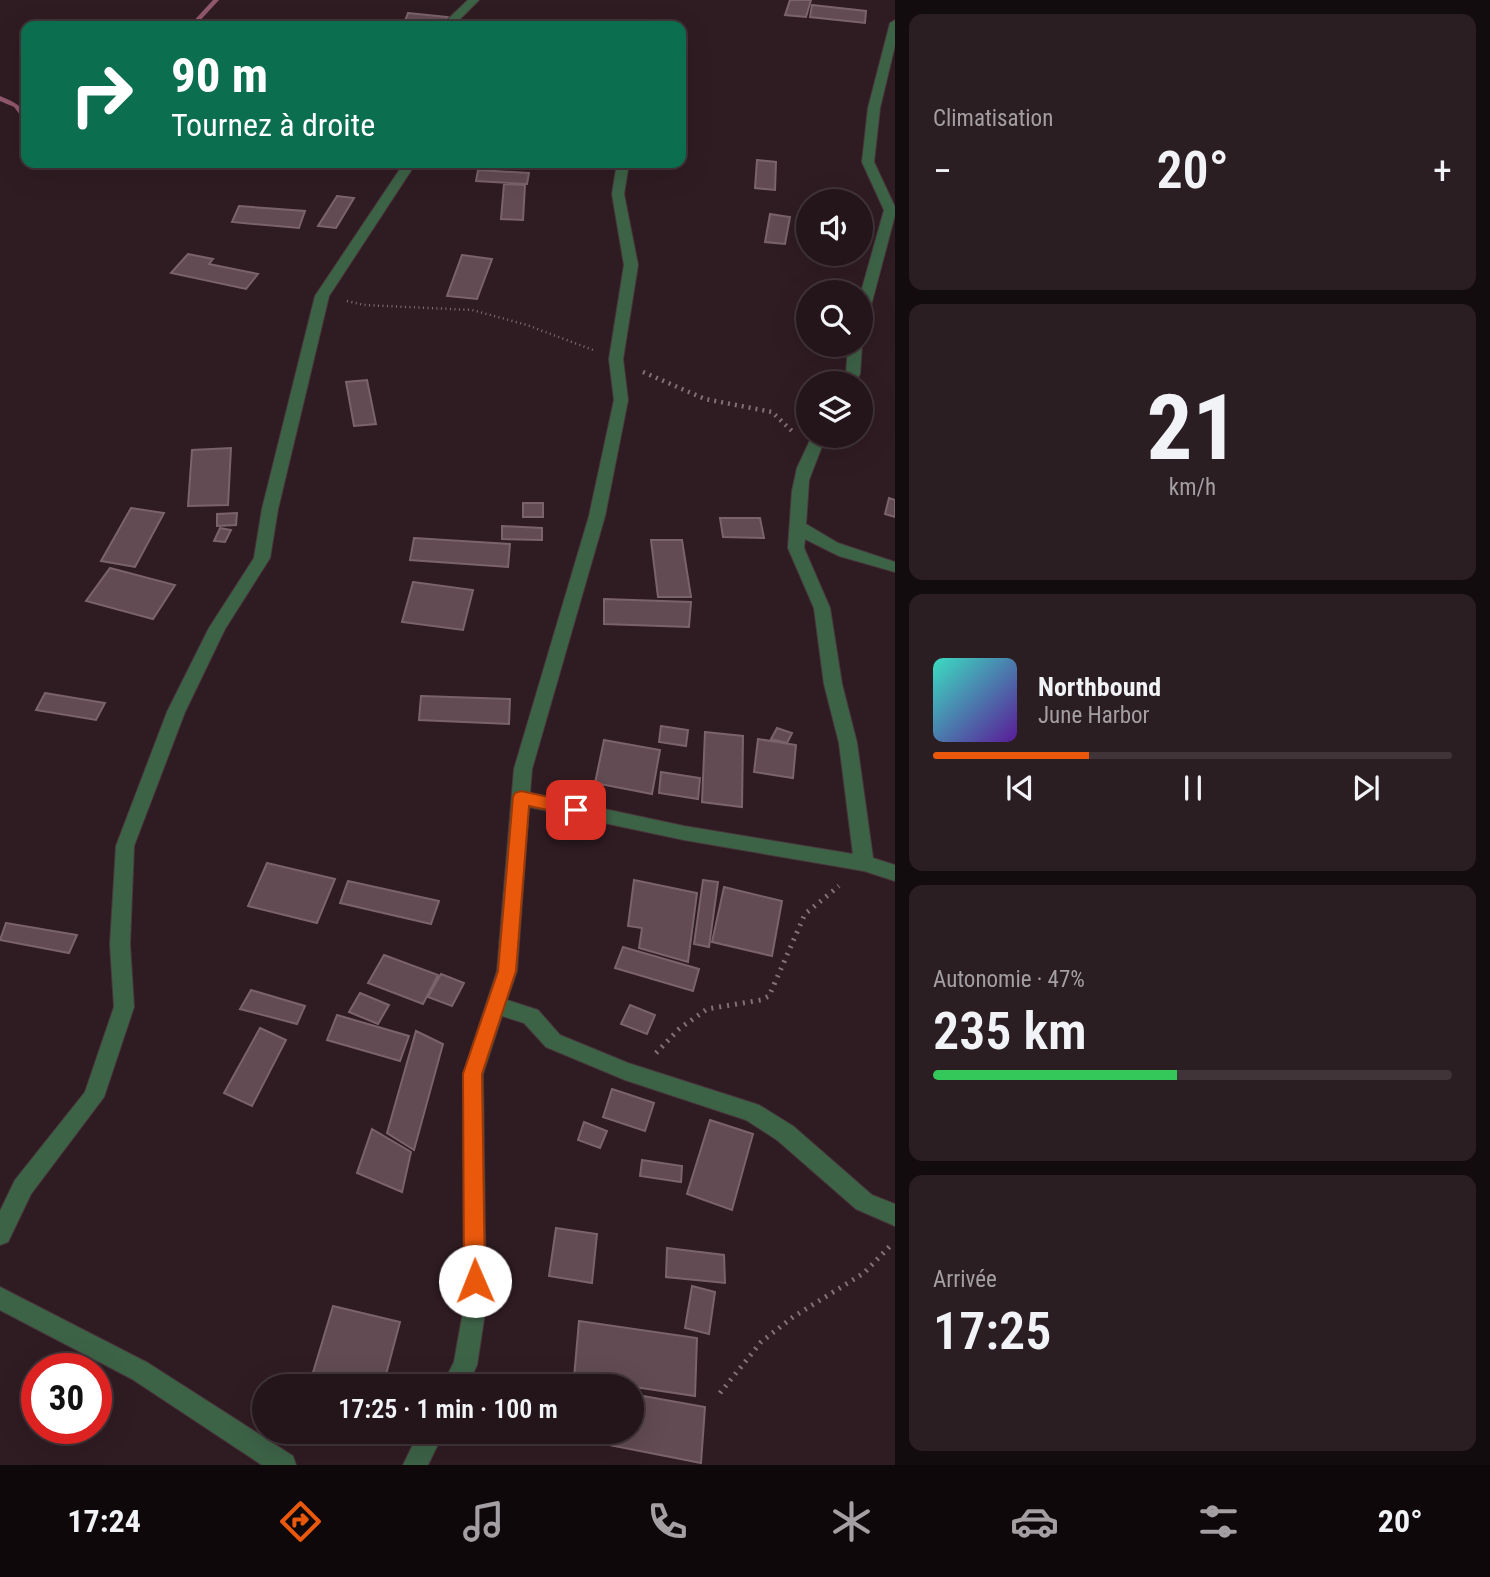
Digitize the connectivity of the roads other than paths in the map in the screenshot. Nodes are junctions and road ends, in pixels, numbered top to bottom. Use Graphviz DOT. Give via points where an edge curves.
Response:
graph roads {
  1 [pos="474,0"];
  2 [pos="452,21"];
  3 [pos="895,23"];
  4 [pos="407,168"];
  5 [pos="622,168"];
  6 [pos="871,280"];
  7 [pos="813,448"];
  8 [pos="798,526"];
  9 [pos="895,567"];
  10 [pos="521,797"];
  11 [pos="864,863"];
  12 [pos="895,873"];
  13 [pos="496,1005"];
  14 [pos="895,1214"];
  15 [pos="0,1234"];
  16 [pos="0,1298"];
  17 [pos="460,1374"];
  18 [pos="426,1444"];
  19 [pos="284,1465"];
  20 [pos="415,1465"];
  1 -- 2 [label="street"];
  3 -- 6 [label="street" via="874,108 868,162 890,210"];
  4 -- 15 [label="street" via="322,296 262,558 216,628 176,712 125,846 120,944 124,1007 94,1097 23,1187"];
  5 -- 10 [label="street" via="618,194 631,265 617,359 621,400 597,516 523,769"];
  7 -- 8 [label="street" via="796,503"];
  8 -- 9 [label="street" via="841,553"];
  8 -- 11 [label="street" via="796,548 822,608 833,684 848,743"];
  10 -- 11 [label="street" via="684,833"];
  10 -- 13 [label="street" via="507,971"];
  11 -- 12 [label="street"];
  13 -- 14 [label="street" via="531,1016 553,1041 638,1076 752,1112 785,1133 864,1202"];
  13 -- 17 [label="street" via="473,1074 475,1306"];
  16 -- 19 [label="street" via="140,1371"];
  18 -- 20 [label="street"];
}
